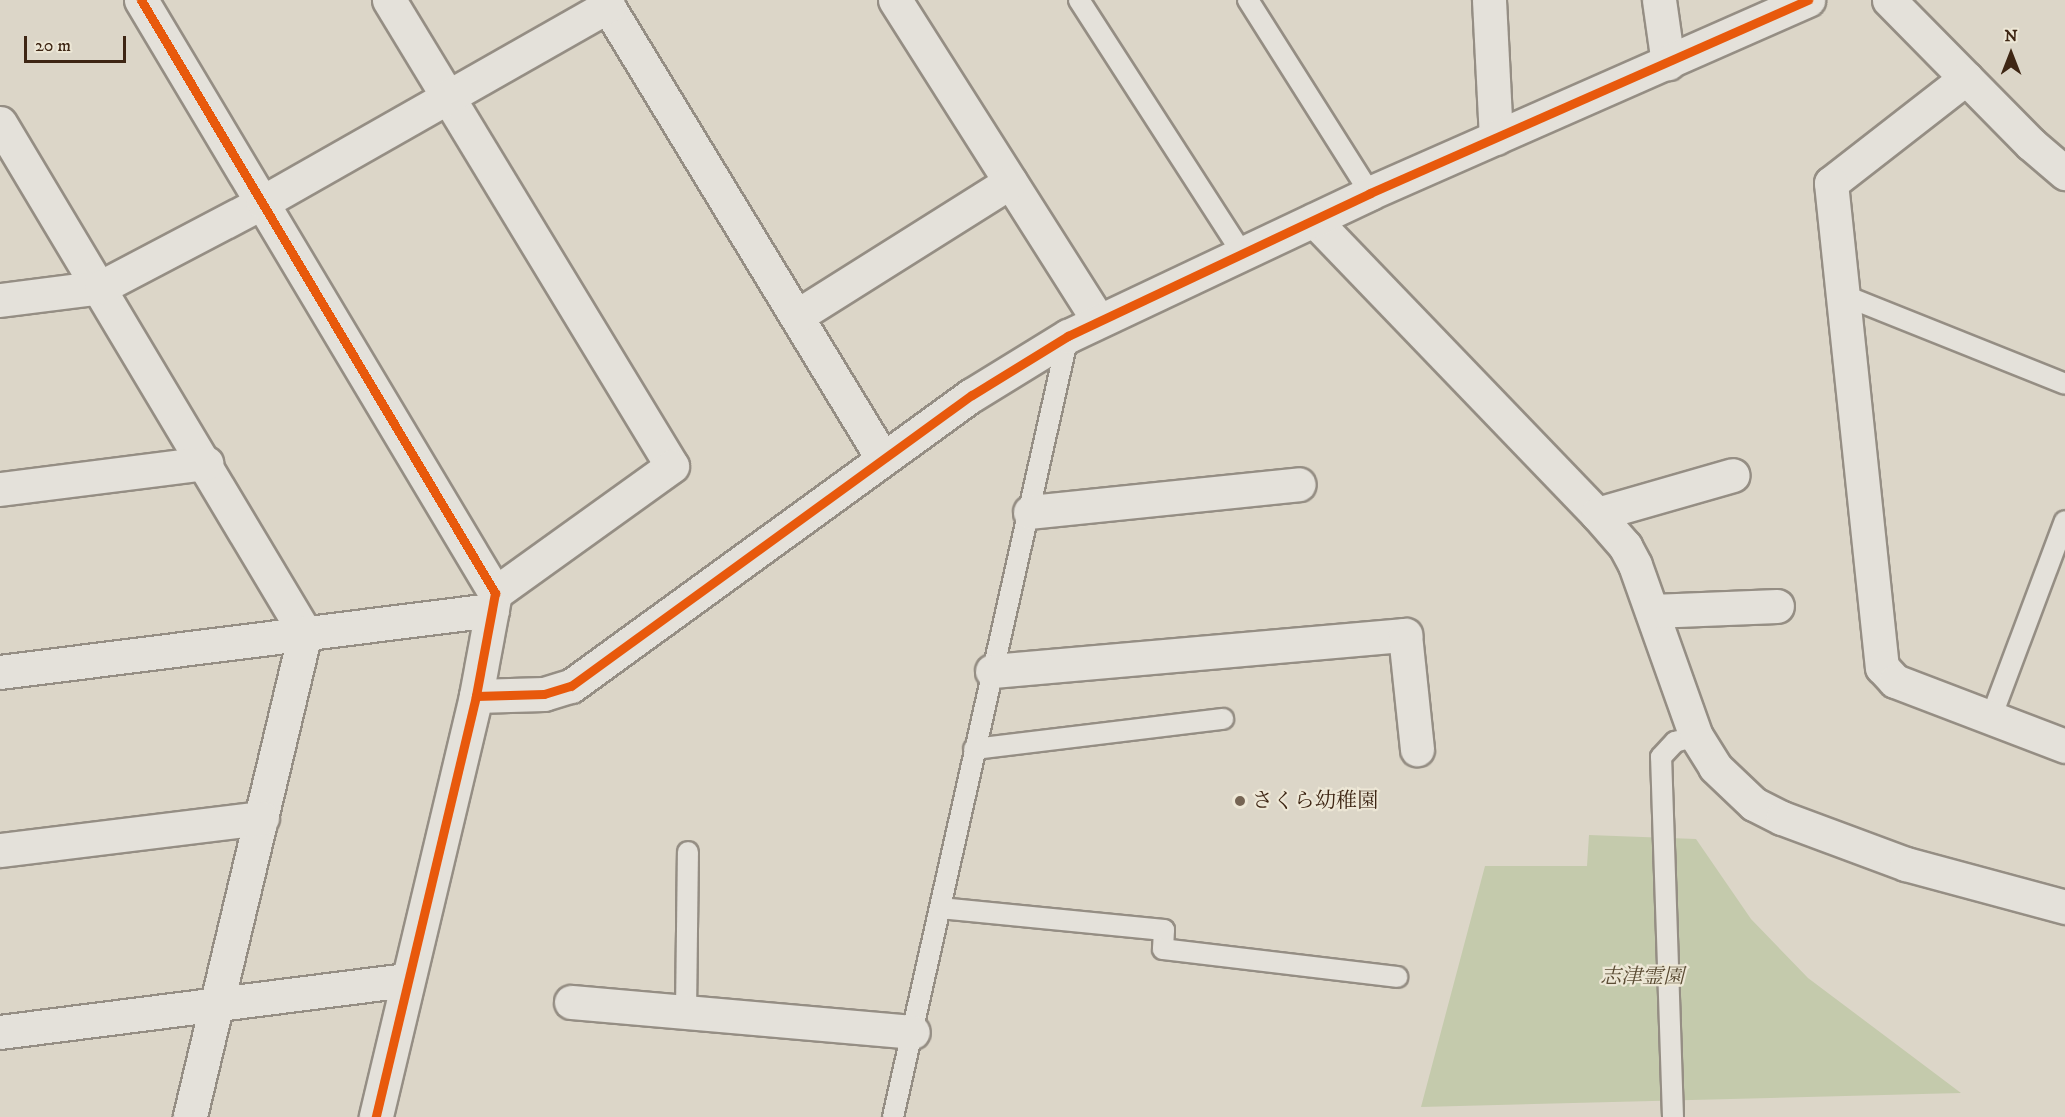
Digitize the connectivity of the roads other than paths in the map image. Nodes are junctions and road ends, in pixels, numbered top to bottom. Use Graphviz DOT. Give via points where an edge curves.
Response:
graph roads {
  1 [pos="141,0"];
  2 [pos="389,0"];
  3 [pos="896,0"];
  4 [pos="1080,0"];
  5 [pos="1251,0"];
  6 [pos="1489,0"];
  7 [pos="1659,0"];
  8 [pos="1807,0"];
  9 [pos="1889,0"];
  10 [pos="606,3"];
  11 [pos="1668,63"];
  12 [pos="1966,78"];
  13 [pos="448,96"];
  14 [pos="0,123"];
  15 [pos="1497,138"];
  16 [pos="2065,173"];
  17 [pos="1010,182"];
  18 [pos="1370,193"];
  19 [pos="263,202"];
  20 [pos="1314,220"];
  21 [pos="1243,254"];
  22 [pos="100,287"];
  23 [pos="1843,295"];
  24 [pos="0,300"];
  25 [pos="797,316"];
  26 [pos="1099,321"];
  27 [pos="1068,336"];
  28 [pos="2065,384"];
  29 [pos="883,459"];
  30 [pos="206,463"];
  31 [pos="1733,475"];
  32 [pos="1299,484"];
  33 [pos="0,489"];
  34 [pos="1030,512"];
  35 [pos="1597,514"];
  36 [pos="2065,521"];
  37 [pos="494,602"];
  38 [pos="1777,606"];
  39 [pos="1652,611"];
  40 [pos="305,633"];
  41 [pos="992,671"];
  42 [pos="0,672"];
  43 [pos="476,696"];
  44 [pos="1992,715"];
  45 [pos="1223,719"];
  46 [pos="1696,736"];
  47 [pos="2065,746"];
  48 [pos="974,749"];
  49 [pos="1417,750"];
  50 [pos="262,818"];
  51 [pos="0,850"];
  52 [pos="688,852"];
  53 [pos="2065,907"];
  54 [pos="940,908"];
  55 [pos="1397,977"];
  56 [pos="407,980"];
  57 [pos="571,1002"];
  58 [pos="218,1005"];
  59 [pos="686,1012"];
  60 [pos="0,1032"];
  61 [pos="913,1032"];
  62 [pos="190,1117"];
  63 [pos="376,1117"];
  64 [pos="893,1117"];
  65 [pos="1673,1117"];
  1 -- 19 [label="street"];
  2 -- 13 [label="street"];
  3 -- 17 [label="street"];
  4 -- 21 [label="lane"];
  5 -- 18 [label="lane"];
  6 -- 15 [label="street"];
  7 -- 11 [label="street"];
  8 -- 11 [label="street"];
  9 -- 12 [label="street"];
  10 -- 13 [label="street"];
  10 -- 25 [label="street"];
  11 -- 15 [label="street"];
  12 -- 16 [label="street"];
  12 -- 23 [label="street" via="1831,183"];
  13 -- 19 [label="street"];
  13 -- 37 [label="street" via="672,466"];
  14 -- 22 [label="street"];
  15 -- 18 [label="street"];
  17 -- 25 [label="street"];
  17 -- 26 [label="street"];
  18 -- 20 [label="street"];
  19 -- 22 [label="street"];
  19 -- 37 [label="street"];
  20 -- 21 [label="street"];
  20 -- 35 [label="street"];
  21 -- 26 [label="street"];
  22 -- 24 [label="street"];
  22 -- 30 [label="street"];
  23 -- 28 [label="lane"];
  23 -- 44 [label="street" via="1882,667 1895,681"];
  25 -- 29 [label="street"];
  26 -- 27 [label="street"];
  27 -- 29 [label="street" via="972,395"];
  27 -- 34 [label="lane"];
  29 -- 43 [label="street" via="571,686 544,694"];
  30 -- 33 [label="street"];
  30 -- 40 [label="street"];
  31 -- 35 [label="street"];
  32 -- 34 [label="street"];
  34 -- 41 [label="lane"];
  35 -- 39 [label="street" via="1625,546"];
  36 -- 44 [label="lane"];
  37 -- 40 [label="street"];
  37 -- 43 [label="street"];
  38 -- 39 [label="street"];
  39 -- 46 [label="street"];
  40 -- 42 [label="street"];
  40 -- 50 [label="street"];
  41 -- 48 [label="lane"];
  41 -- 49 [label="street" via="1405,635"];
  43 -- 56 [label="street"];
  44 -- 47 [label="street" via="2005,726"];
  45 -- 48 [label="lane"];
  46 -- 53 [label="street" via="1715,766 1754,804 1782,818 1906,864"];
  46 -- 65 [label="lane" via="1675,742 1661,757"];
  48 -- 54 [label="lane"];
  50 -- 51 [label="street"];
  50 -- 58 [label="street"];
  52 -- 59 [label="lane"];
  54 -- 55 [label="lane" via="1164,930 1162,949"];
  54 -- 61 [label="lane"];
  56 -- 58 [label="street"];
  56 -- 63 [label="street"];
  57 -- 59 [label="street"];
  58 -- 60 [label="street"];
  58 -- 62 [label="street"];
  59 -- 61 [label="street"];
  61 -- 64 [label="lane"];
}
